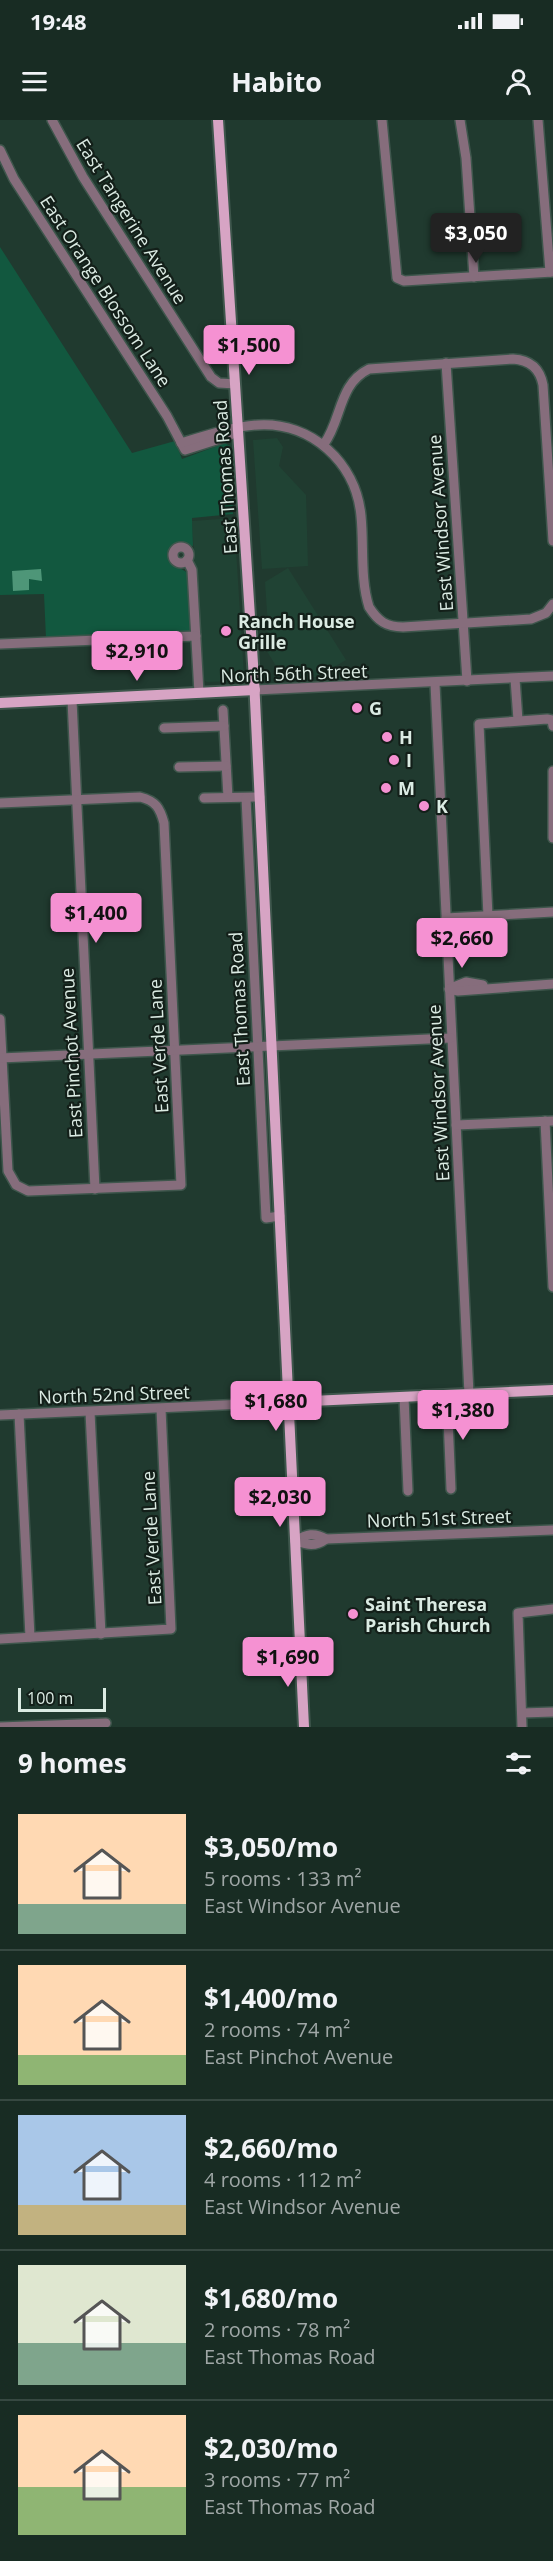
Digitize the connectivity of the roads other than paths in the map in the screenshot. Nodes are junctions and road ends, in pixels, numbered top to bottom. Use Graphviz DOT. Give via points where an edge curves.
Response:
graph roads {
  1 [pos="52,120"];
  2 [pos="218,120"];
  3 [pos="382,120"];
  4 [pos="460,120"];
  5 [pos="538,120"];
  6 [pos="0,150"];
  7 [pos="551,272"];
  8 [pos="474,277"];
  9 [pos="446,363"];
  10 [pos="235,384"];
  11 [pos="238,430"];
  12 [pos="324,444"];
  13 [pos="553,541"];
  14 [pos="187,560"];
  15 [pos="553,604"];
  16 [pos="463,623"];
  17 [pos="196,636"];
  18 [pos="0,644"];
  19 [pos="553,676"];
  20 [pos="515,679"];
  21 [pos="467,681"];
  22 [pos="435,684"];
  23 [pos="255,690"];
  24 [pos="199,693"];
  25 [pos="72,700"];
  26 [pos="0,703"];
  27 [pos="223,710"];
  28 [pos="518,720"];
  29 [pos="552,723"];
  30 [pos="224,726"];
  31 [pos="164,728"];
  32 [pos="226,766"];
  33 [pos="178,767"];
  34 [pos="553,771"];
  35 [pos="228,797"];
  36 [pos="260,797"];
  37 [pos="204,798"];
  38 [pos="246,798"];
  39 [pos="75,800"];
  40 [pos="0,803"];
  41 [pos="553,838"];
  42 [pos="553,912"];
  43 [pos="488,916"];
  44 [pos="446,918"];
  45 [pos="553,984"];
  46 [pos="449,989"];
  47 [pos="0,1019"];
  48 [pos="451,1038"];
  49 [pos="272,1045"];
  50 [pos="258,1046"];
  51 [pos="175,1050"];
  52 [pos="87,1054"];
  53 [pos="1,1058"];
  54 [pos="549,1121"];
  55 [pos="456,1125"];
  56 [pos="94,1189"];
  57 [pos="280,1216"];
  58 [pos="553,1287"];
  59 [pos="553,1390"];
  60 [pos="469,1394"];
  61 [pos="447,1395"];
  62 [pos="404,1397"];
  63 [pos="289,1402"];
  64 [pos="161,1409"];
  65 [pos="90,1412"];
  66 [pos="19,1414"];
  67 [pos="0,1415"];
  68 [pos="451,1489"];
  69 [pos="408,1491"];
  70 [pos="553,1530"];
  71 [pos="295,1541"];
  72 [pos="553,1609"];
  73 [pos="101,1634"];
  74 [pos="30,1637"];
  75 [pos="0,1639"];
  76 [pos="553,1712"];
  77 [pos="522,1713"];
  78 [pos="106,1722"];
  79 [pos="0,1727"];
  80 [pos="304,1727"];
  81 [pos="522,1727"];
  1 -- 10 [label="street, East Tangerine Avenue" via="78,170 211,377 219,383"];
  2 -- 10 [label="main road, East Thomas Road"];
  3 -- 8 [label="street" via="397,278 404,281"];
  4 -- 8 [label="street"];
  5 -- 7 [label="street"];
  6 -- 11 [label="street, East Orange Blossom Lane" via="14,179 162,407 183,446 220,432"];
  7 -- 8 [label="street"];
  9 -- 12 [label="street" via="364,371 346,390 331,435"];
  9 -- 13 [label="street" via="513,359 532,364 543,386"];
  9 -- 16 [label="street, East Windsor Avenue"];
  10 -- 11 [label="main road, East Thomas Road"];
  11 -- 12 [label="street" via="258,424 279,426"];
  11 -- 23 [label="main road, East Thomas Road"];
  12 -- 16 [label="street" via="344,467 356,491 366,599 378,619 396,627"];
  14 -- 17 [label="street" via="192,570"];
  15 -- 16 [label="street" via="546,613 531,619"];
  16 -- 21 [label="street, East Windsor Avenue"];
  17 -- 18 [label="street"];
  17 -- 24 [label="street"];
  19 -- 20 [label="street, North 56th Street"];
  20 -- 21 [label="street, North 56th Street"];
  20 -- 28 [label="street"];
  21 -- 22 [label="street, North 56th Street"];
  22 -- 23 [label="street, North 56th Street"];
  22 -- 44 [label="street, East Windsor Avenue"];
  23 -- 24 [label="main road, North 56th Street"];
  23 -- 36 [label="main road, East Thomas Road"];
  24 -- 25 [label="main road, North 56th Street"];
  25 -- 26 [label="main road, North 56th Street"];
  25 -- 39 [label="street, East Pinchot Avenue"];
  27 -- 30 [label="street"];
  28 -- 29 [label="street"];
  28 -- 43 [label="street" via="479,724"];
  30 -- 31 [label="street"];
  30 -- 32 [label="street"];
  32 -- 33 [label="street"];
  32 -- 35 [label="street"];
  34 -- 41 [label="street"];
  35 -- 37 [label="street"];
  35 -- 38 [label="street"];
  36 -- 38 [label="street"];
  36 -- 49 [label="main road, East Thomas Road"];
  38 -- 50 [label="street, East Thomas Road"];
  39 -- 40 [label="street"];
  39 -- 51 [label="street, East Verde Lane" via="140,797 152,800 160,809 164,823"];
  39 -- 52 [label="street, East Pinchot Avenue"];
  42 -- 43 [label="street"];
  43 -- 44 [label="street"];
  44 -- 46 [label="street, East Windsor Avenue"];
  45 -- 46 [label="street" via="474,987 466,982"];
  46 -- 48 [label="street, East Windsor Avenue"];
  47 -- 53 [label="street"];
  48 -- 49 [label="street"];
  48 -- 55 [label="street, East Windsor Avenue"];
  49 -- 50 [label="street"];
  49 -- 57 [label="main road, East Thomas Road"];
  50 -- 51 [label="street"];
  50 -- 57 [label="street, East Thomas Road" via="266,1218"];
  51 -- 52 [label="street"];
  51 -- 56 [label="street, East Verde Lane" via="181,1185"];
  52 -- 53 [label="street"];
  52 -- 56 [label="street, East Pinchot Avenue"];
  53 -- 56 [label="street" via="8,1171 16,1185 28,1191"];
  54 -- 55 [label="street"];
  54 -- 58 [label="street"];
  55 -- 60 [label="street, East Windsor Avenue"];
  57 -- 63 [label="main road, East Thomas Road"];
  59 -- 60 [label="main road, North 52nd Street"];
  60 -- 61 [label="main road, North 52nd Street"];
  61 -- 62 [label="main road, North 52nd Street"];
  61 -- 68 [label="street"];
  62 -- 63 [label="main road, North 52nd Street"];
  62 -- 69 [label="street"];
  63 -- 64 [label="street, North 52nd Street"];
  63 -- 71 [label="main road, East Thomas Road"];
  64 -- 65 [label="street, North 52nd Street"];
  64 -- 73 [label="street, East Verde Lane" via="171,1629"];
  65 -- 66 [label="street, North 52nd Street"];
  65 -- 73 [label="street"];
  66 -- 67 [label="street, North 52nd Street"];
  66 -- 74 [label="street"];
  70 -- 71 [label="street, North 51st Street" via="326,1539 318,1545"];
  71 -- 80 [label="main road, East Thomas Road"];
  72 -- 77 [label="street" via="518,1613"];
  73 -- 74 [label="street"];
  74 -- 75 [label="street"];
  76 -- 77 [label="street"];
  77 -- 81 [label="street"];
  78 -- 79 [label="street"];
}
